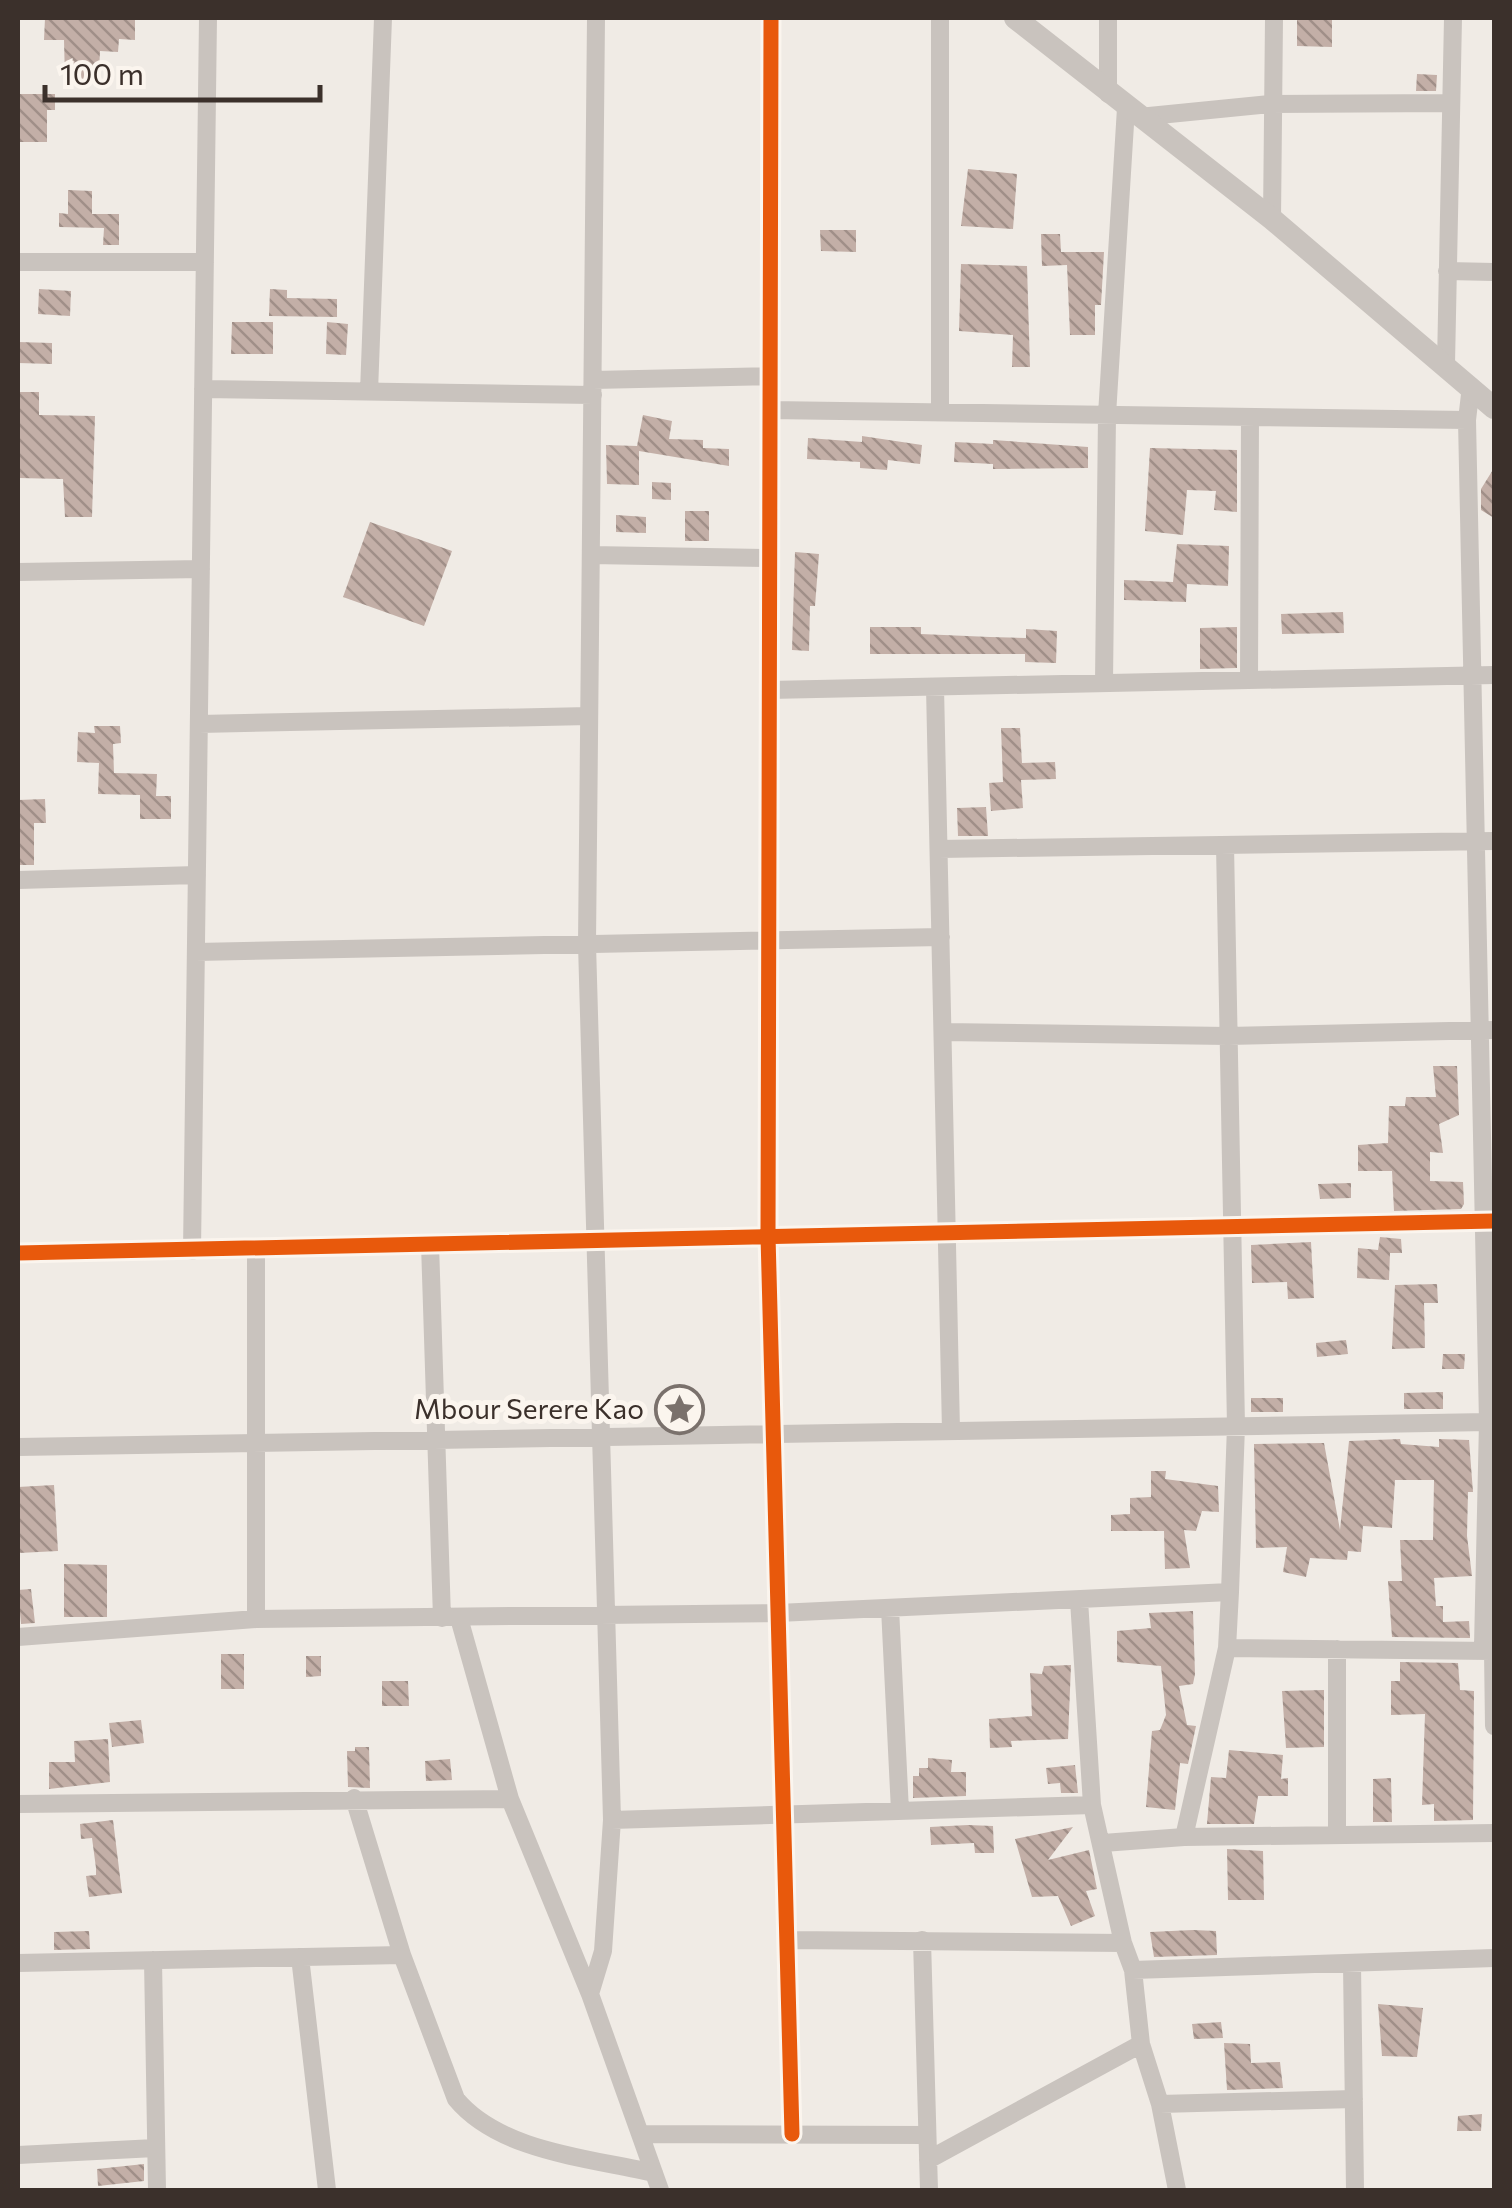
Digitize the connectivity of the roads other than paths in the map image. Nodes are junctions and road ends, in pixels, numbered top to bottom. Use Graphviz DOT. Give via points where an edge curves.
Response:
graph roads {
  1 [pos="208,18"];
  2 [pos="383,18"];
  3 [pos="596,18"];
  4 [pos="770,18"];
  5 [pos="940,18"];
  6 [pos="1015,18"];
  7 [pos="1108,18"];
  8 [pos="1274,18"];
  9 [pos="1453,18"];
  10 [pos="1451,103"];
  11 [pos="1270,104"];
  12 [pos="1124,106"];
  13 [pos="1272,219"];
  14 [pos="18,262"];
  15 [pos="205,262"];
  16 [pos="1447,271"];
  17 [pos="1494,272"];
  18 [pos="1446,364"];
  19 [pos="770,376"];
  20 [pos="1471,386"];
  21 [pos="593,387"];
  22 [pos="203,389"];
  23 [pos="369,392"];
  24 [pos="1494,408"];
  25 [pos="770,410"];
  26 [pos="940,412"];
  27 [pos="1107,414"];
  28 [pos="1250,417"];
  29 [pos="1467,420"];
  30 [pos="591,555"];
  31 [pos="770,558"];
  32 [pos="201,569"];
  33 [pos="18,572"];
  34 [pos="1494,675"];
  35 [pos="1472,676"];
  36 [pos="1249,680"];
  37 [pos="1104,684"];
  38 [pos="935,686"];
  39 [pos="769,690"];
  40 [pos="590,716"];
  41 [pos="199,724"];
  42 [pos="1485,841"];
  43 [pos="1225,845"];
  44 [pos="939,848"];
  45 [pos="197,875"];
  46 [pos="18,880"];
  47 [pos="940,938"];
  48 [pos="769,941"];
  49 [pos="587,944"];
  50 [pos="196,952"];
  51 [pos="1487,1030"];
  52 [pos="943,1032"];
  53 [pos="1228,1036"];
  54 [pos="1489,1221"];
  55 [pos="1232,1227"];
  56 [pos="947,1233"];
  57 [pos="768,1236"];
  58 [pos="596,1241"];
  59 [pos="430,1244"];
  60 [pos="192,1250"];
  61 [pos="256,1250"];
  62 [pos="18,1253"];
  63 [pos="1490,1411"];
  64 [pos="1236,1426"];
  65 [pos="952,1431"];
  66 [pos="773,1434"];
  67 [pos="601,1437"];
  68 [pos="436,1440"];
  69 [pos="256,1443"];
  70 [pos="18,1447"];
  71 [pos="1230,1592"];
  72 [pos="1079,1600"];
  73 [pos="890,1608"];
  74 [pos="778,1614"];
  75 [pos="606,1617"];
  76 [pos="256,1618"];
  77 [pos="451,1618"];
  78 [pos="18,1637"];
  79 [pos="1227,1648"];
  80 [pos="1490,1648"];
  81 [pos="1337,1649"];
  82 [pos="1494,1726"];
  83 [pos="354,1798"];
  84 [pos="510,1800"];
  85 [pos="18,1804"];
  86 [pos="1092,1805"];
  87 [pos="900,1811"];
  88 [pos="784,1814"];
  89 [pos="612,1820"];
  90 [pos="1494,1833"];
  91 [pos="1337,1835"];
  92 [pos="1184,1837"];
  93 [pos="1103,1843"];
  94 [pos="787,1940"];
  95 [pos="922,1940"];
  96 [pos="1123,1943"];
  97 [pos="402,1955"];
  98 [pos="300,1957"];
  99 [pos="1494,1958"];
  100 [pos="153,1960"];
  101 [pos="18,1962"];
  102 [pos="1352,1964"];
  103 [pos="1133,1970"];
  104 [pos="590,1994"];
  105 [pos="1141,2044"];
  106 [pos="1354,2099"];
  107 [pos="1160,2104"];
  108 [pos="640,2134"];
  109 [pos="792,2134"];
  110 [pos="927,2134"];
  111 [pos="155,2148"];
  112 [pos="18,2154"];
  113 [pos="928,2160"];
  114 [pos="657,2182"];
  115 [pos="157,2190"];
  116 [pos="327,2190"];
  117 [pos="928,2190"];
  118 [pos="1177,2190"];
  119 [pos="1355,2190"];
  1 -- 15 [label="street"];
  2 -- 23 [label="street"];
  3 -- 21 [label="street"];
  4 -- 19 [label="street"];
  5 -- 26 [label="street"];
  6 -- 12 [label="street"];
  7 -- 12 [label="street"];
  8 -- 11 [label="street"];
  9 -- 10 [label="street"];
  10 -- 11 [label="street"];
  10 -- 16 [label="street"];
  11 -- 12 [label="street"];
  11 -- 13 [label="street"];
  12 -- 13 [label="street"];
  12 -- 27 [label="street"];
  13 -- 18 [label="street"];
  14 -- 15 [label="street"];
  15 -- 22 [label="street"];
  16 -- 17 [label="street"];
  16 -- 18 [label="street"];
  18 -- 20 [label="street"];
  19 -- 21 [label="street"];
  19 -- 25 [label="street"];
  20 -- 24 [label="street"];
  20 -- 29 [label="street"];
  21 -- 23 [label="street"];
  21 -- 30 [label="street"];
  22 -- 23 [label="street"];
  22 -- 32 [label="street"];
  25 -- 26 [label="street"];
  25 -- 31 [label="street"];
  26 -- 27 [label="street"];
  27 -- 28 [label="street"];
  27 -- 37 [label="street"];
  28 -- 29 [label="street"];
  28 -- 36 [label="street"];
  29 -- 35 [label="street"];
  30 -- 31 [label="street"];
  30 -- 40 [label="street"];
  31 -- 39 [label="street"];
  32 -- 33 [label="street"];
  32 -- 41 [label="street"];
  34 -- 35 [label="street"];
  35 -- 36 [label="street"];
  35 -- 42 [label="street"];
  36 -- 37 [label="street"];
  37 -- 38 [label="street"];
  38 -- 39 [label="street"];
  38 -- 44 [label="street"];
  39 -- 48 [label="street"];
  40 -- 41 [label="street"];
  40 -- 49 [label="street"];
  41 -- 45 [label="street"];
  42 -- 43 [label="street"];
  42 -- 51 [label="street"];
  43 -- 44 [label="street"];
  43 -- 53 [label="street"];
  44 -- 47 [label="street"];
  45 -- 46 [label="street"];
  45 -- 50 [label="street"];
  47 -- 48 [label="street"];
  47 -- 52 [label="street"];
  48 -- 49 [label="street"];
  48 -- 57 [label="street"];
  49 -- 50 [label="street"];
  49 -- 58 [label="street"];
  50 -- 60 [label="street"];
  51 -- 53 [label="street"];
  51 -- 54 [label="street"];
  52 -- 53 [label="street"];
  52 -- 56 [label="street"];
  53 -- 55 [label="street"];
  54 -- 55 [label="street"];
  54 -- 63 [label="street"];
  55 -- 56 [label="street"];
  55 -- 64 [label="street"];
  56 -- 57 [label="street"];
  56 -- 65 [label="street"];
  57 -- 58 [label="street"];
  57 -- 66 [label="street"];
  58 -- 59 [label="street"];
  58 -- 67 [label="street"];
  59 -- 61 [label="street"];
  59 -- 68 [label="street"];
  60 -- 61 [label="street"];
  60 -- 62 [label="street"];
  61 -- 69 [label="street"];
  63 -- 64 [label="street"];
  63 -- 80 [label="street"];
  64 -- 65 [label="street"];
  64 -- 71 [label="street"];
  65 -- 66 [label="street"];
  66 -- 67 [label="street"];
  66 -- 74 [label="street"];
  67 -- 68 [label="street"];
  67 -- 75 [label="street"];
  68 -- 69 [label="street"];
  68 -- 77 [label="street"];
  69 -- 70 [label="street"];
  69 -- 76 [label="street"];
  71 -- 72 [label="street"];
  71 -- 79 [label="street"];
  72 -- 73 [label="street"];
  72 -- 86 [label="street"];
  73 -- 74 [label="street"];
  73 -- 87 [label="street"];
  74 -- 75 [label="street"];
  74 -- 88 [label="street"];
  75 -- 77 [label="street"];
  75 -- 89 [label="street"];
  76 -- 77 [label="street"];
  76 -- 78 [label="street"];
  77 -- 84 [label="street"];
  79 -- 81 [label="street"];
  79 -- 92 [label="street"];
  80 -- 81 [label="street"];
  80 -- 82 [label="street"];
  81 -- 91 [label="street"];
  83 -- 84 [label="street"];
  83 -- 85 [label="street"];
  83 -- 97 [label="street"];
  84 -- 104 [label="street"];
  86 -- 87 [label="street"];
  86 -- 93 [label="street"];
  87 -- 88 [label="street"];
  88 -- 89 [label="street"];
  88 -- 94 [label="street"];
  89 -- 104 [label="street" via="603,1951"];
  90 -- 91 [label="street"];
  91 -- 92 [label="street"];
  92 -- 93 [label="street"];
  93 -- 96 [label="street"];
  94 -- 95 [label="street"];
  94 -- 109 [label="street"];
  95 -- 96 [label="street"];
  95 -- 110 [label="street"];
  96 -- 103 [label="street"];
  97 -- 98 [label="street"];
  97 -- 114 [label="street" via="456,2099 471,2118"];
  98 -- 100 [label="street"];
  98 -- 116 [label="street"];
  99 -- 102 [label="street"];
  100 -- 101 [label="street"];
  100 -- 111 [label="street"];
  102 -- 103 [label="street"];
  102 -- 106 [label="street"];
  103 -- 105 [label="street"];
  104 -- 108 [label="street"];
  105 -- 107 [label="street"];
  105 -- 113 [label="street"];
  106 -- 107 [label="street"];
  106 -- 119 [label="street"];
  107 -- 118 [label="street"];
  108 -- 109 [label="street"];
  108 -- 114 [label="street"];
  109 -- 110 [label="street"];
  110 -- 113 [label="street"];
  111 -- 112 [label="street"];
  111 -- 115 [label="street"];
  113 -- 117 [label="street"];
}
